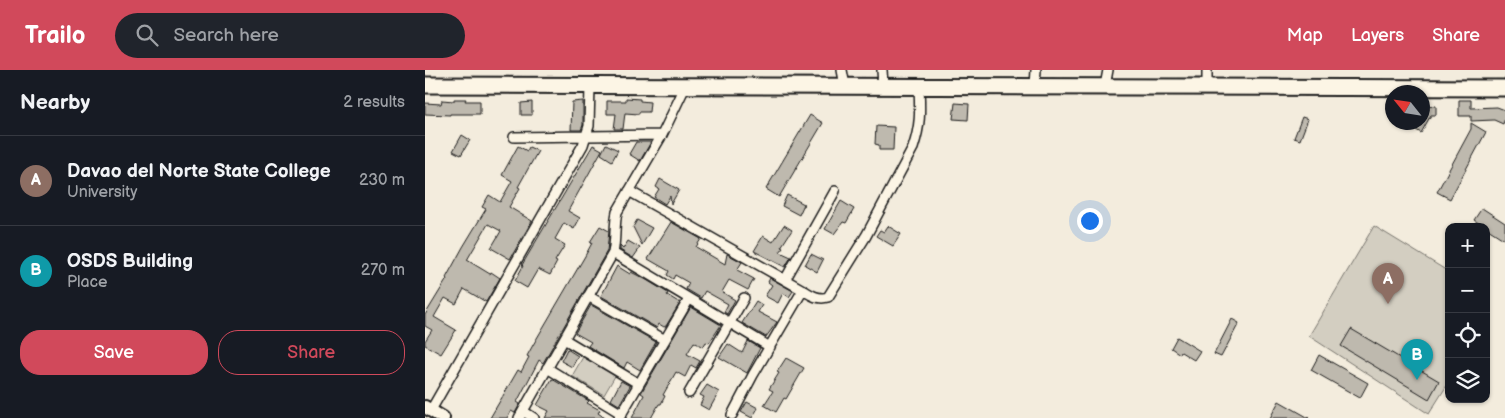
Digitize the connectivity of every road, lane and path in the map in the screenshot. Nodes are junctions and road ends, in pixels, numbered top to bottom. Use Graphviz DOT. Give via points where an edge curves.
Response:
graph roads {
  1 [pos="842,70"];
  2 [pos="882,70"];
  3 [pos="1036,70"];
  4 [pos="1109,70"];
  5 [pos="1207,70"];
  6 [pos="425,85"];
  7 [pos="686,85"];
  8 [pos="590,86"];
  9 [pos="845,86"];
  10 [pos="883,86"];
  11 [pos="919,86"];
  12 [pos="1035,86"];
  13 [pos="1105,86"];
  14 [pos="1207,87"];
  15 [pos="1505,88"];
  16 [pos="662,135"];
  17 [pos="514,137"];
  18 [pos="586,137"];
  19 [pos="629,190"];
  20 [pos="835,191"];
  21 [pos="613,253"];
  22 [pos="785,280"];
  23 [pos="803,290"];
  24 [pos="588,296"];
  25 [pos="745,298"];
  26 [pos="689,299"];
  27 [pos="730,323"];
  28 [pos="564,339"];
  29 [pos="665,340"];
  30 [pos="769,347"];
  31 [pos="547,368"];
  32 [pos="639,384"];
  33 [pos="689,393"];
  34 [pos="428,409"];
  35 [pos="521,414"];
  36 [pos="732,415"];
  37 [pos="621,416"];
  38 [pos="443,418"];
  39 [pos="534,418"];
  1 -- 9 [label="street"];
  2 -- 10 [label="street"];
  3 -- 12 [label="street"];
  4 -- 13 [label="street"];
  5 -- 14 [label="street"];
  6 -- 8 [label="main road"];
  7 -- 8 [label="main road"];
  7 -- 9 [label="main road"];
  7 -- 16 [label="street"];
  8 -- 18 [label="street"];
  9 -- 10 [label="main road"];
  10 -- 11 [label="main road"];
  11 -- 12 [label="main road"];
  11 -- 23 [label="street" via="921,119 913,148 866,236 828,297 816,298"];
  12 -- 13 [label="main road"];
  13 -- 14 [label="main road"];
  14 -- 15 [label="main road"];
  16 -- 18 [label="street"];
  16 -- 19 [label="street"];
  17 -- 18 [label="street"];
  18 -- 34 [label="street"];
  19 -- 21 [label="street" via="617,212"];
  19 -- 22 [label="street"];
  20 -- 22 [label="street"];
  21 -- 24 [label="street"];
  21 -- 26 [label="street"];
  22 -- 23 [label="street"];
  23 -- 30 [label="street"];
  24 -- 28 [label="street"];
  24 -- 29 [label="street"];
  25 -- 27 [label="street"];
  26 -- 27 [label="street"];
  26 -- 29 [label="street"];
  27 -- 30 [label="street"];
  27 -- 33 [label="street"];
  28 -- 31 [label="street"];
  28 -- 32 [label="street"];
  29 -- 32 [label="street"];
  30 -- 36 [label="street"];
  31 -- 35 [label="street"];
  31 -- 37 [label="street"];
  32 -- 37 [label="street"];
  34 -- 38 [label="main road"];
  35 -- 39 [label="street"];
}
